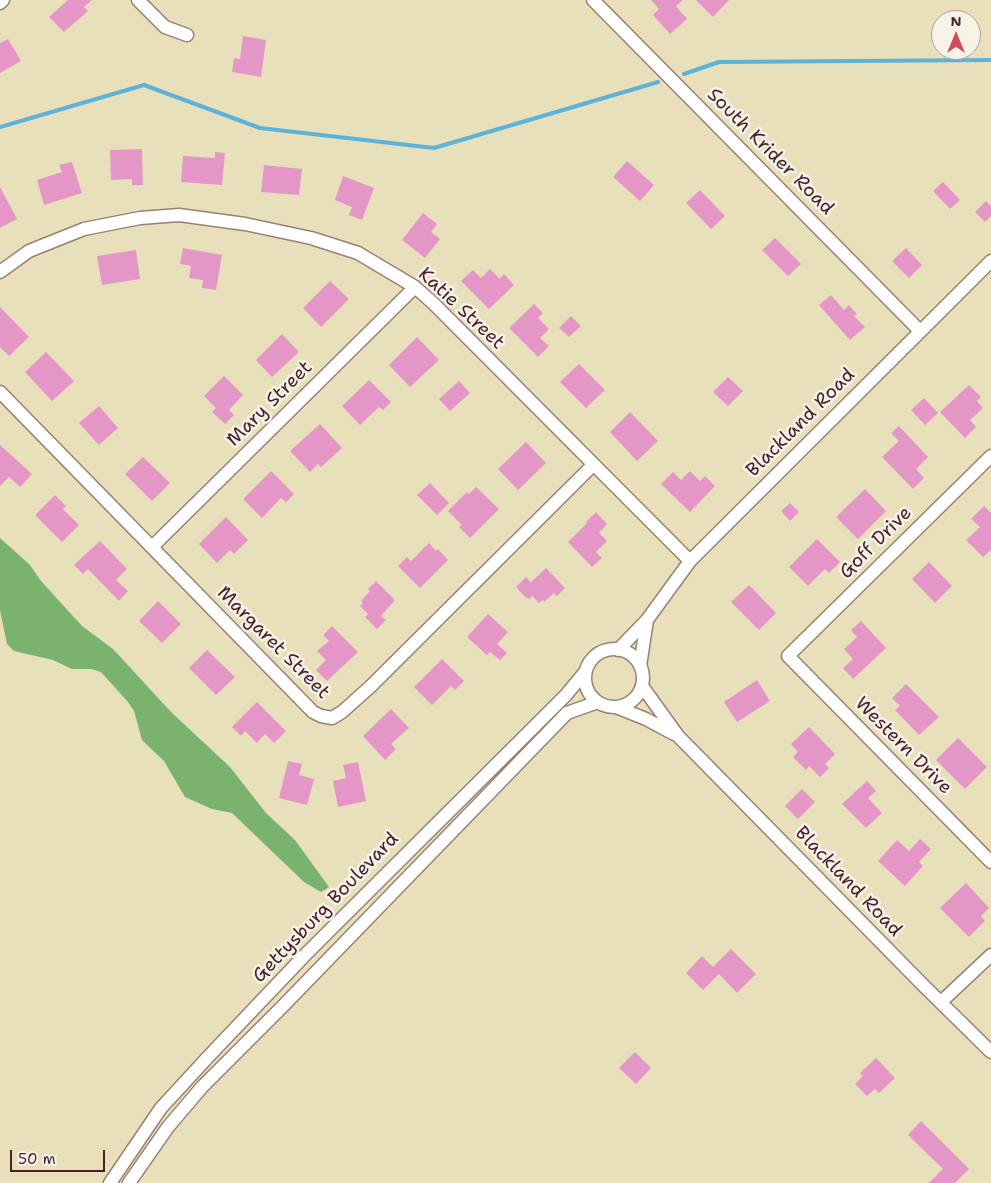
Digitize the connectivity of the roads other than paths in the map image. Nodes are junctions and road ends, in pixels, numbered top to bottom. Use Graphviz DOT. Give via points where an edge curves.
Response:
graph roads {
  1 [pos="3,0"];
  2 [pos="138,0"];
  3 [pos="593,0"];
  4 [pos="0,3"];
  5 [pos="187,34"];
  6 [pos="991,261"];
  7 [pos="0,272"];
  8 [pos="415,287"];
  9 [pos="920,331"];
  10 [pos="0,392"];
  11 [pos="991,456"];
  12 [pos="593,465"];
  13 [pos="152,547"];
  14 [pos="690,561"];
  15 [pos="647,620"];
  16 [pos="618,650"];
  17 [pos="788,656"];
  18 [pos="640,666"];
  19 [pos="585,672"];
  20 [pos="642,686"];
  21 [pos="598,702"];
  22 [pos="616,707"];
  23 [pos="678,736"];
  24 [pos="991,862"];
  25 [pos="991,955"];
  26 [pos="290,971"];
  27 [pos="304,984"];
  28 [pos="941,1002"];
  29 [pos="217,1047"];
  30 [pos="991,1052"];
  31 [pos="229,1059"];
  32 [pos="110,1183"];
  33 [pos="129,1183"];
  1 -- 4 [label="street"];
  2 -- 5 [label="street" via="165,27"];
  3 -- 9 [label="street, South Krider Road"];
  6 -- 9 [label="street, Blackland Road"];
  7 -- 8 [label="street, Katie Street" via="29,252 84,229 140,218 179,215 311,238 358,253"];
  8 -- 12 [label="street, Katie Street"];
  8 -- 13 [label="street, Mary Street"];
  9 -- 14 [label="street, Blackland Road"];
  10 -- 13 [label="street, Margaret Street"];
  11 -- 17 [label="street, Goff Drive"];
  12 -- 13 [label="street, Margaret Street" via="370,687 332,718 313,712"];
  12 -- 14 [label="street, Katie Street"];
  14 -- 15 [label="street, Blackland Road"];
  15 -- 16 [label="street, Blackland Road"];
  15 -- 18 [label="street, Blackland Road"];
  16 -- 18 [label="street" via="631,655"];
  16 -- 19 [label="street" via="603,651 595,656"];
  17 -- 24 [label="street, Western Drive"];
  18 -- 20 [label="street"];
  19 -- 21 [label="street" via="588,691"];
  19 -- 26 [label="street, Gettysburg Boulevard" via="566,695"];
  20 -- 22 [label="street" via="629,704"];
  20 -- 23 [label="street, Blackland Road"];
  21 -- 22 [label="street"];
  21 -- 27 [label="street, Gettysburg Boulevard" via="566,713"];
  22 -- 23 [label="street, Blackland Road"];
  23 -- 28 [label="street, Blackland Road"];
  25 -- 28 [label="street"];
  26 -- 27 [label="street"];
  26 -- 29 [label="street, Gettysburg Boulevard"];
  27 -- 31 [label="street, Gettysburg Boulevard"];
  28 -- 30 [label="street, Blackland Road"];
  29 -- 31 [label="street"];
  29 -- 32 [label="street, Gettysburg Boulevard" via="160,1108"];
  31 -- 33 [label="street, Gettysburg Boulevard" via="168,1127"];
}
